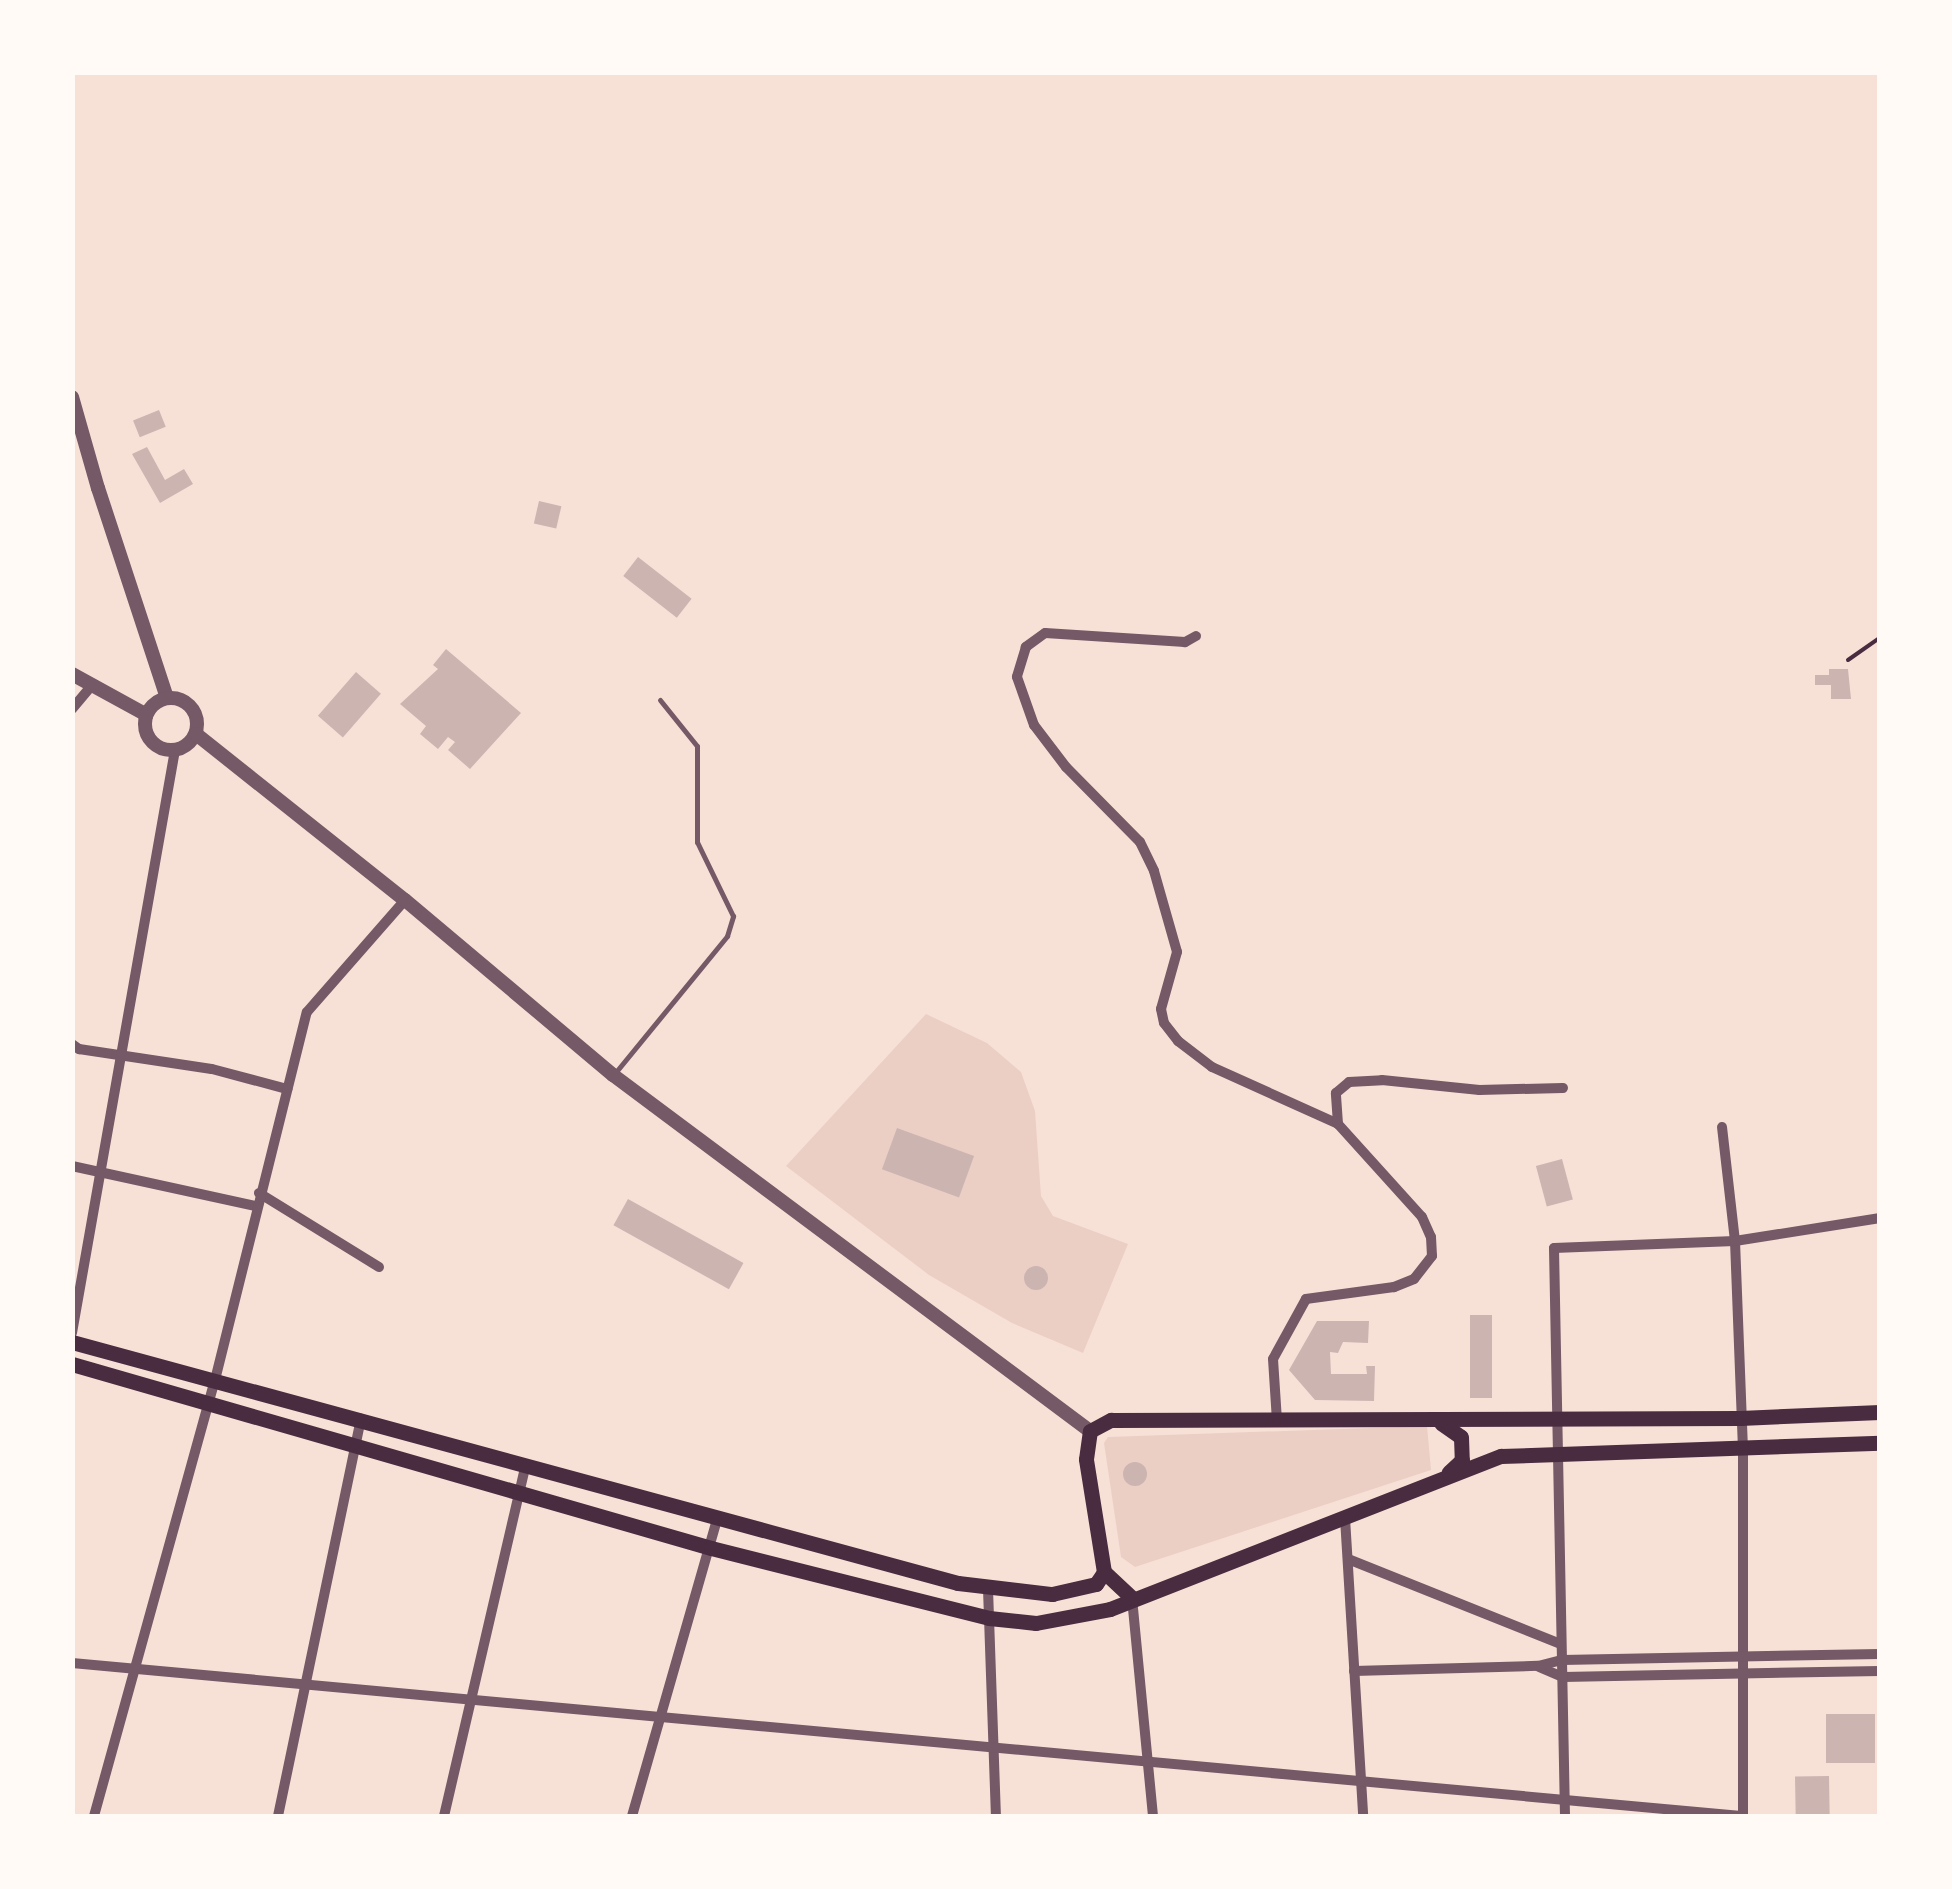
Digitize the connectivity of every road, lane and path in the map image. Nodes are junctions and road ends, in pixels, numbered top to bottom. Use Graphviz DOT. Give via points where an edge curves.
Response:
graph roads {
  1 [pos="72,396"];
  2 [pos="1196,636"];
  3 [pos="1880,638"];
  4 [pos="1848,660"];
  5 [pos="72,674"];
  6 [pos="93,684"];
  7 [pos="168,698"];
  8 [pos="660,700"];
  9 [pos="72,709"];
  10 [pos="147,715"];
  11 [pos="196,734"];
  12 [pos="176,750"];
  13 [pos="405,900"];
  14 [pos="72,1044"];
  15 [pos="122,1055"];
  16 [pos="613,1075"];
  17 [pos="1563,1088"];
  18 [pos="286,1089"];
  19 [pos="1338,1124"];
  20 [pos="1722,1127"];
  21 [pos="72,1166"];
  22 [pos="101,1170"];
  23 [pos="259,1193"];
  24 [pos="256,1206"];
  25 [pos="1880,1218"];
  26 [pos="1735,1241"];
  27 [pos="379,1267"];
  28 [pos="72,1333"];
  29 [pos="72,1342"];
  30 [pos="72,1364"];
  31 [pos="215,1380"];
  32 [pos="206,1402"];
  33 [pos="1880,1412"];
  34 [pos="1740,1418"];
  35 [pos="361,1419"];
  36 [pos="1556,1419"];
  37 [pos="1433,1420"];
  38 [pos="1277,1421"];
  39 [pos="1090,1431"];
  40 [pos="1880,1443"];
  41 [pos="354,1446"];
  42 [pos="1743,1448"];
  43 [pos="1556,1454"];
  44 [pos="526,1464"];
  45 [pos="1438,1481"];
  46 [pos="518,1493"];
  47 [pos="1345,1518"];
  48 [pos="717,1520"];
  49 [pos="712,1548"];
  50 [pos="1348,1559"];
  51 [pos="1104,1572"];
  52 [pos="988,1589"];
  53 [pos="1132,1598"];
  54 [pos="989,1618"];
  55 [pos="1560,1644"];
  56 [pos="1880,1654"];
  57 [pos="1743,1657"];
  58 [pos="1562,1660"];
  59 [pos="72,1662"];
  60 [pos="1538,1666"];
  61 [pos="132,1668"];
  62 [pos="1880,1671"];
  63 [pos="1354,1672"];
  64 [pos="1743,1674"];
  65 [pos="1563,1677"];
  66 [pos="305,1684"];
  67 [pos="470,1699"];
  68 [pos="662,1717"];
  69 [pos="994,1748"];
  70 [pos="1147,1762"];
  71 [pos="1361,1782"];
  72 [pos="1564,1800"];
  73 [pos="94,1816"];
  74 [pos="278,1816"];
  75 [pos="444,1816"];
  76 [pos="632,1816"];
  77 [pos="996,1816"];
  78 [pos="1152,1816"];
  79 [pos="1363,1816"];
  80 [pos="1565,1816"];
  81 [pos="1742,1816"];
  1 -- 7 [label="street"];
  2 -- 19 [label="street" via="1185,642 1045,633 1026,648 1018,666 1019,692 1034,725 1140,842 1154,871 1177,952 1161,1009 1178,1042 1212,1067"];
  3 -- 4 [label="path"];
  5 -- 6 [label="street"];
  6 -- 9 [label="street"];
  6 -- 10 [label="street"];
  7 -- 10 [label="street"];
  7 -- 11 [label="street" via="192,708"];
  8 -- 16 [label="lane" via="696,746 696,842 733,916 727,936"];
  10 -- 12 [label="street" via="151,741"];
  11 -- 12 [label="street"];
  11 -- 13 [label="street"];
  12 -- 15 [label="street"];
  13 -- 16 [label="street"];
  13 -- 18 [label="street" via="306,1012"];
  14 -- 15 [label="street"];
  15 -- 18 [label="street"];
  15 -- 22 [label="street"];
  16 -- 39 [label="street"];
  17 -- 19 [label="street" via="1349,1082 1334,1100"];
  18 -- 23 [label="street"];
  19 -- 38 [label="street" via="1422,1217 1432,1256 1426,1270 1394,1287 1306,1299 1273,1359"];
  20 -- 26 [label="street"];
  21 -- 22 [label="street"];
  22 -- 24 [label="street"];
  22 -- 28 [label="street"];
  23 -- 24 [label="street"];
  23 -- 27 [label="street"];
  24 -- 31 [label="street"];
  25 -- 26 [label="street"];
  26 -- 34 [label="street"];
  26 -- 36 [label="street" via="1554,1248"];
  29 -- 31 [label="main road"];
  30 -- 32 [label="main road"];
  31 -- 32 [label="street"];
  31 -- 35 [label="main road"];
  32 -- 41 [label="main road"];
  32 -- 61 [label="street"];
  33 -- 34 [label="main road"];
  34 -- 36 [label="main road"];
  34 -- 42 [label="street"];
  35 -- 41 [label="street"];
  35 -- 44 [label="main road"];
  36 -- 37 [label="main road"];
  36 -- 43 [label="street"];
  37 -- 38 [label="main road"];
  37 -- 45 [label="main road" via="1458,1431 1463,1445 1462,1460"];
  38 -- 39 [label="main road" via="1111,1420"];
  39 -- 51 [label="main road" via="1085,1445"];
  40 -- 42 [label="main road"];
  41 -- 46 [label="main road"];
  41 -- 66 [label="street"];
  42 -- 43 [label="main road"];
  42 -- 57 [label="street"];
  43 -- 45 [label="main road" via="1501,1456"];
  43 -- 55 [label="street"];
  44 -- 46 [label="street"];
  44 -- 48 [label="main road"];
  45 -- 47 [label="main road"];
  46 -- 49 [label="main road"];
  46 -- 67 [label="street"];
  47 -- 50 [label="street"];
  47 -- 53 [label="main road"];
  48 -- 49 [label="street"];
  48 -- 52 [label="main road"];
  49 -- 54 [label="main road"];
  49 -- 68 [label="street"];
  50 -- 55 [label="street"];
  50 -- 63 [label="street"];
  51 -- 52 [label="main road" via="1096,1584 1052,1594"];
  51 -- 53 [label="main road"];
  52 -- 54 [label="street"];
  53 -- 54 [label="main road" via="1059,1621"];
  53 -- 70 [label="street"];
  54 -- 69 [label="street"];
  55 -- 58 [label="street"];
  56 -- 57 [label="street"];
  57 -- 58 [label="street"];
  57 -- 64 [label="street"];
  58 -- 60 [label="street"];
  58 -- 65 [label="street"];
  59 -- 61 [label="street"];
  60 -- 63 [label="street"];
  60 -- 65 [label="street"];
  61 -- 66 [label="street"];
  61 -- 73 [label="street"];
  62 -- 64 [label="street"];
  63 -- 71 [label="street"];
  64 -- 65 [label="street"];
  64 -- 81 [label="street"];
  65 -- 72 [label="street"];
  66 -- 67 [label="street"];
  66 -- 74 [label="street"];
  67 -- 68 [label="street"];
  67 -- 75 [label="street"];
  68 -- 69 [label="street"];
  68 -- 76 [label="street"];
  69 -- 70 [label="street"];
  69 -- 77 [label="street"];
  70 -- 71 [label="street"];
  70 -- 78 [label="street"];
  71 -- 72 [label="street"];
  71 -- 79 [label="street"];
  72 -- 80 [label="street"];
  72 -- 81 [label="street"];
}
